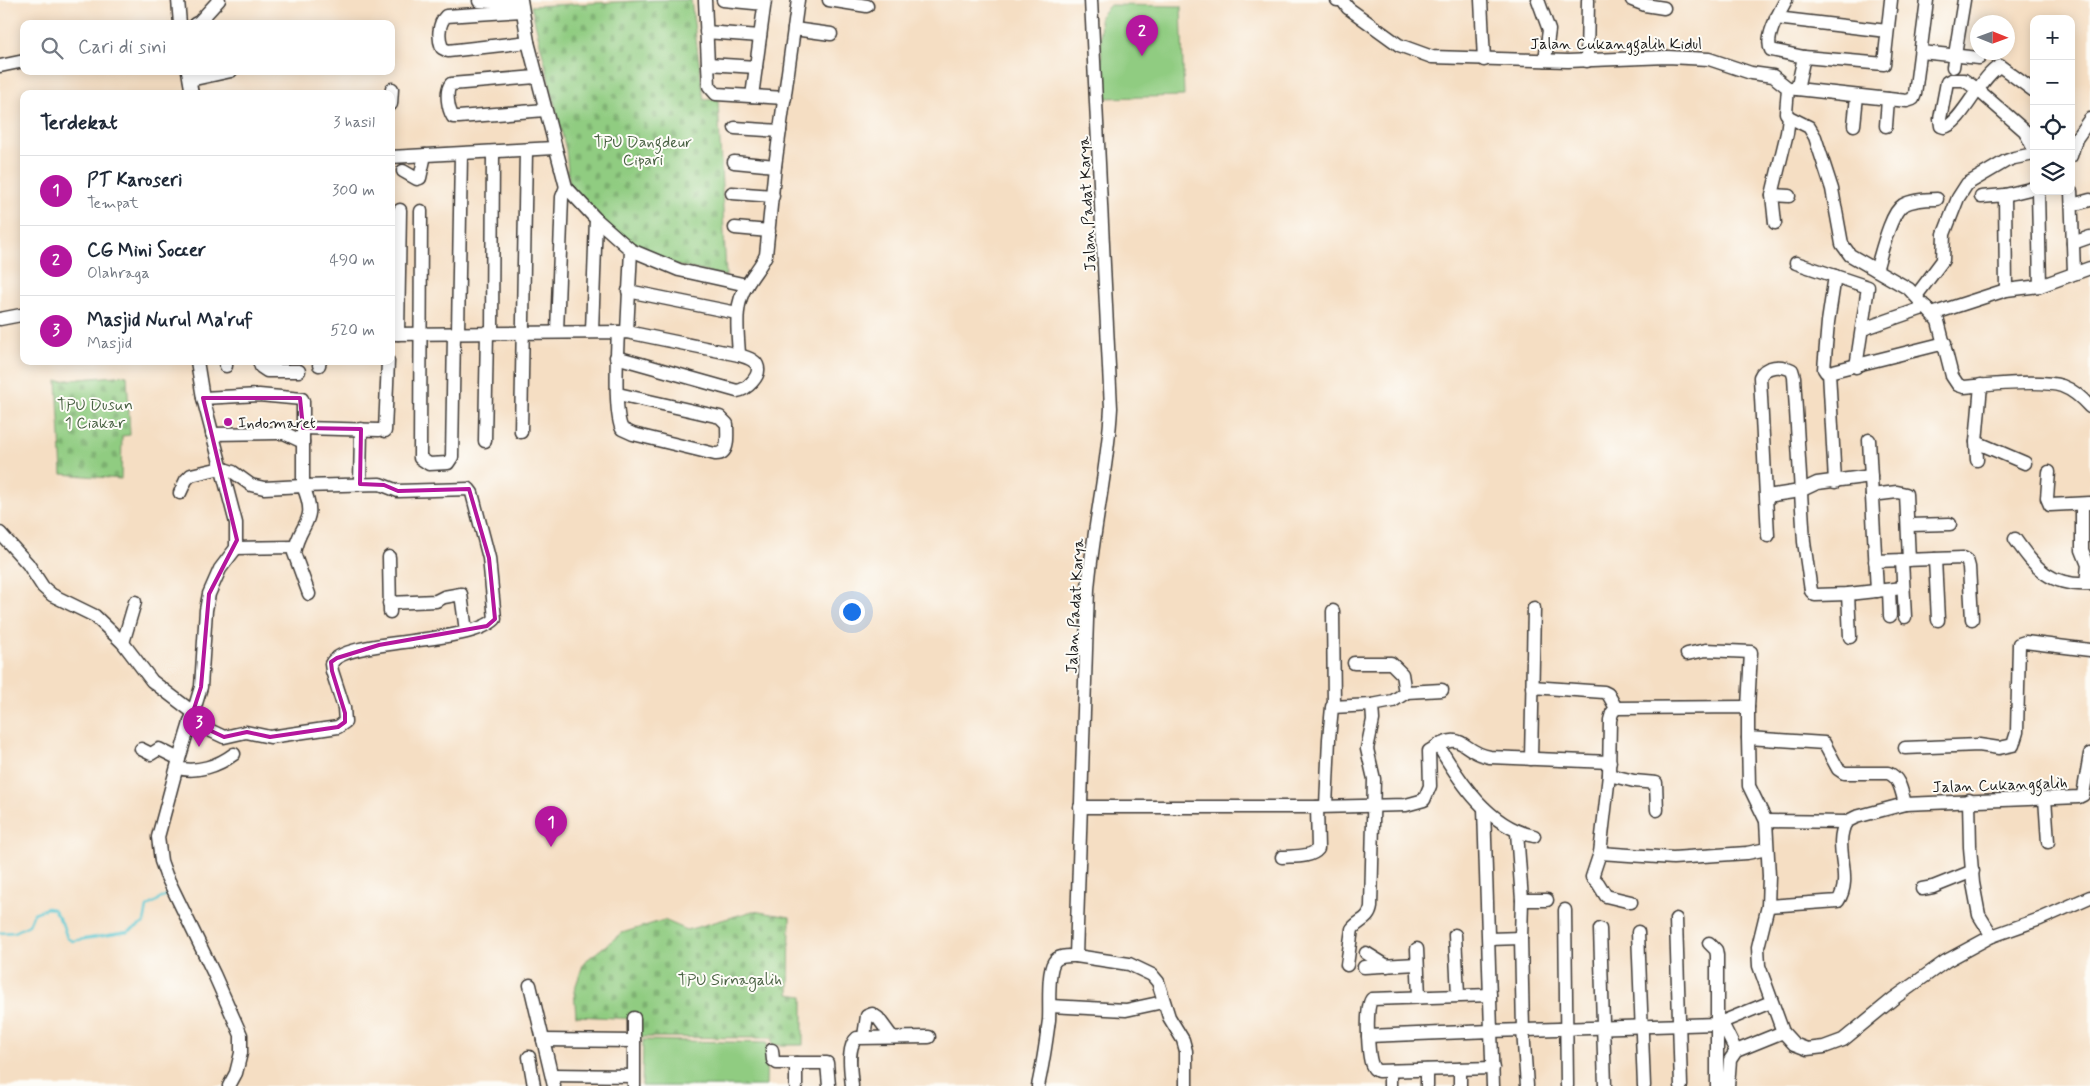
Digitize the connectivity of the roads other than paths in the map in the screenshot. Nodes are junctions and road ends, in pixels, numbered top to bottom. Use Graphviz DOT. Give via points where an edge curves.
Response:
graph roads {
  1 [pos="178,0"];
  2 [pos="218,0"];
  3 [pos="705,0"];
  4 [pos="723,0"];
  5 [pos="798,0"];
  6 [pos="829,0"];
  7 [pos="1091,0"];
  8 [pos="1337,0"];
  9 [pos="1342,0"];
  10 [pos="1481,0"];
  11 [pos="1538,0"];
  12 [pos="1588,0"];
  13 [pos="1632,0"];
  14 [pos="1786,0"];
  15 [pos="1891,0"];
  16 [pos="1926,0"];
  17 [pos="1964,0"];
  18 [pos="480,1"];
  19 [pos="764,2"];
  20 [pos="521,4"];
  21 [pos="868,6"];
  22 [pos="1664,8"];
  23 [pos="1776,18"];
  24 [pos="180,20"];
  25 [pos="201,20"];
  26 [pos="794,29"];
  27 [pos="1887,31"];
  28 [pos="706,32"];
  29 [pos="831,34"];
  30 [pos="760,36"];
  31 [pos="528,42"];
  32 [pos="1920,52"];
  33 [pos="1804,57"];
  34 [pos="1970,59"];
  35 [pos="1484,60"];
  36 [pos="1545,60"];
  37 [pos="1587,61"];
  38 [pos="1953,61"];
  39 [pos="20,62"];
  40 [pos="708,64"];
  41 [pos="0,66"];
  42 [pos="756,67"];
  43 [pos="189,76"];
  44 [pos="536,77"];
  45 [pos="1792,88"];
  46 [pos="2030,88"];
  47 [pos="191,90"];
  48 [pos="752,96"];
  49 [pos="1856,96"];
  50 [pos="785,98"];
  51 [pos="1888,99"];
  52 [pos="545,110"];
  53 [pos="1789,117"];
  54 [pos="2090,119"];
  55 [pos="1854,125"];
  56 [pos="1886,126"];
  57 [pos="735,128"];
  58 [pos="780,131"];
  59 [pos="2075,133"];
  60 [pos="554,148"];
  61 [pos="526,150"];
  62 [pos="2033,150"];
  63 [pos="492,152"];
  64 [pos="2030,153"];
  65 [pos="461,154"];
  66 [pos="425,155"];
  67 [pos="395,157"];
  68 [pos="734,162"];
  69 [pos="775,166"];
  70 [pos="403,171"];
  71 [pos="566,187"];
  72 [pos="2030,189"];
  73 [pos="732,193"];
  74 [pos="1772,195"];
  75 [pos="2005,195"];
  76 [pos="2038,195"];
  77 [pos="2071,195"];
  78 [pos="772,196"];
  79 [pos="1789,196"];
  80 [pos="1981,197"];
  81 [pos="1937,198"];
  82 [pos="2090,200"];
  83 [pos="2072,205"];
  84 [pos="400,210"];
  85 [pos="421,210"];
  86 [pos="596,219"];
  87 [pos="1775,223"];
  88 [pos="735,228"];
  89 [pos="769,231"];
  90 [pos="2090,237"];
  91 [pos="2073,243"];
  92 [pos="630,250"];
  93 [pos="1796,263"];
  94 [pos="2090,268"];
  95 [pos="1876,270"];
  96 [pos="2074,272"];
  97 [pos="1835,276"];
  98 [pos="746,285"];
  99 [pos="2040,286"];
  100 [pos="2006,290"];
  101 [pos="628,291"];
  102 [pos="1916,296"];
  103 [pos="1929,311"];
  104 [pos="738,313"];
  105 [pos="20,315"];
  106 [pos="0,319"];
  107 [pos="1863,329"];
  108 [pos="592,331"];
  109 [pos="456,332"];
  110 [pos="489,332"];
  111 [pos="523,332"];
  112 [pos="557,332"];
  113 [pos="622,332"];
  114 [pos="395,334"];
  115 [pos="421,334"];
  116 [pos="1945,343"];
  117 [pos="739,355"];
  118 [pos="616,357"];
  119 [pos="198,365"];
  120 [pos="260,365"];
  121 [pos="388,365"];
  122 [pos="292,367"];
  123 [pos="1856,367"];
  124 [pos="1829,372"];
  125 [pos="1981,385"];
  126 [pos="618,394"];
  127 [pos="203,398"];
  128 [pos="2090,407"];
  129 [pos="303,428"];
  130 [pos="361,429"];
  131 [pos="521,432"];
  132 [pos="212,434"];
  133 [pos="1869,440"];
  134 [pos="485,441"];
  135 [pos="303,442"];
  136 [pos="1976,442"];
  137 [pos="1977,460"];
  138 [pos="2025,463"];
  139 [pos="221,468"];
  140 [pos="2049,472"];
  141 [pos="1871,476"];
  142 [pos="1835,482"];
  143 [pos="360,484"];
  144 [pos="303,486"];
  145 [pos="1800,491"];
  146 [pos="180,493"];
  147 [pos="1767,496"];
  148 [pos="1872,496"];
  149 [pos="2086,504"];
  150 [pos="1950,524"];
  151 [pos="1909,525"];
  152 [pos="0,533"];
  153 [pos="1768,536"];
  154 [pos="2015,539"];
  155 [pos="295,547"];
  156 [pos="236,548"];
  157 [pos="389,557"];
  158 [pos="1935,559"];
  159 [pos="1875,561"];
  160 [pos="1905,561"];
  161 [pos="2088,584"];
  162 [pos="1904,588"];
  163 [pos="1883,590"];
  164 [pos="308,594"];
  165 [pos="1848,594"];
  166 [pos="135,602"];
  167 [pos="1534,608"];
  168 [pos="1333,611"];
  169 [pos="1890,616"];
  170 [pos="1905,617"];
  171 [pos="1972,619"];
  172 [pos="1938,620"];
  173 [pos="466,630"];
  174 [pos="1850,637"];
  175 [pos="123,643"];
  176 [pos="2090,650"];
  177 [pos="1687,654"];
  178 [pos="1354,663"];
  179 [pos="1532,687"];
  180 [pos="1442,690"];
  181 [pos="1405,693"];
  182 [pos="1372,705"];
  183 [pos="1334,706"];
  184 [pos="1748,707"];
  185 [pos="1616,708"];
  186 [pos="192,717"];
  187 [pos="1748,738"];
  188 [pos="1438,745"];
  189 [pos="1905,748"];
  190 [pos="141,749"];
  191 [pos="234,754"];
  192 [pos="2090,754"];
  193 [pos="1531,759"];
  194 [pos="178,763"];
  195 [pos="1609,769"];
  196 [pos="2045,798"];
  197 [pos="1969,800"];
  198 [pos="1904,804"];
  199 [pos="1080,806"];
  200 [pos="1322,806"];
  201 [pos="1372,806"];
  202 [pos="1484,808"];
  203 [pos="1656,810"];
  204 [pos="1766,821"];
  205 [pos="1846,822"];
  206 [pos="1517,832"];
  207 [pos="1534,836"];
  208 [pos="2048,842"];
  209 [pos="1766,849"];
  210 [pos="1600,853"];
  211 [pos="1282,857"];
  212 [pos="1973,871"];
  213 [pos="1922,889"];
  214 [pos="2090,897"];
  215 [pos="1522,900"];
  216 [pos="1547,900"];
  217 [pos="1631,902"];
  218 [pos="1768,906"];
  219 [pos="1565,910"];
  220 [pos="1676,919"];
  221 [pos="1600,929"];
  222 [pos="1638,932"];
  223 [pos="1455,935"];
  224 [pos="1992,936"];
  225 [pos="1521,938"];
  226 [pos="1488,939"];
  227 [pos="1710,943"];
  228 [pos="1417,949"];
  229 [pos="1366,953"];
  230 [pos="1076,956"];
  231 [pos="1417,964"];
  232 [pos="1347,965"];
  233 [pos="1387,966"];
  234 [pos="1364,967"];
  235 [pos="530,985"];
  236 [pos="1458,995"];
  237 [pos="1490,995"];
  238 [pos="1419,997"];
  239 [pos="1163,1002"];
  240 [pos="1766,1004"];
  241 [pos="1050,1006"];
  242 [pos="634,1018"];
  243 [pos="1680,1024"];
  244 [pos="1719,1024"];
  245 [pos="1642,1026"];
  246 [pos="1604,1027"];
  247 [pos="1565,1029"];
  248 [pos="1523,1030"];
  249 [pos="1491,1032"];
  250 [pos="1782,1032"];
  251 [pos="864,1036"];
  252 [pos="1368,1036"];
  253 [pos="892,1037"];
  254 [pos="929,1037"];
  255 [pos="543,1040"];
  256 [pos="634,1041"];
  257 [pos="772,1050"];
  258 [pos="1736,1051"];
  259 [pos="529,1057"];
  260 [pos="796,1063"];
  261 [pos="1493,1068"];
  262 [pos="1460,1069"];
  263 [pos="1427,1070"];
  264 [pos="1390,1071"];
  265 [pos="553,1080"];
  266 [pos="634,1081"];
  267 [pos="229,1086"];
  268 [pos="534,1086"];
  269 [pos="796,1086"];
  270 [pos="829,1086"];
  271 [pos="852,1086"];
  272 [pos="1038,1086"];
  273 [pos="1186,1086"];
  274 [pos="1390,1086"];
  275 [pos="1427,1086"];
  276 [pos="1460,1086"];
  277 [pos="1493,1086"];
  278 [pos="1527,1086"];
  279 [pos="1567,1086"];
  280 [pos="1605,1086"];
  281 [pos="1644,1086"];
  282 [pos="1681,1086"];
  283 [pos="1717,1086"];
  284 [pos="1728,1086"];
  1 -- 24 [label="street"];
  2 -- 25 [label="street"];
  3 -- 28 [label="street"];
  4 -- 19 [label="street"];
  5 -- 26 [label="street"];
  6 -- 21 [label="street"];
  7 -- 199 [label="street, Jalan Padat Karya" via="1111,408 1089,580"];
  8 -- 9 [label="street, Jalan Cukanggalih Kidul"];
  9 -- 35 [label="street, Jalan Cukanggalih Kidul" via="1382,34 1411,50 1432,57"];
  10 -- 35 [label="street"];
  11 -- 36 [label="street" via="1549,30"];
  12 -- 37 [label="street"];
  13 -- 22 [label="street"];
  14 -- 23 [label="street"];
  15 -- 27 [label="street"];
  16 -- 32 [label="street"];
  17 -- 38 [label="street"];
  18 -- 20 [label="street"];
  19 -- 30 [label="street"];
  20 -- 31 [label="street"];
  20 -- 31 [label="street" via="446,16 440,28 440,42 448,51"];
  23 -- 27 [label="street"];
  23 -- 33 [label="street" via="1769,41 1771,50"];
  26 -- 29 [label="street"];
  26 -- 50 [label="street"];
  27 -- 33 [label="street" via="1884,69"];
  28 -- 30 [label="street"];
  28 -- 40 [label="street"];
  30 -- 42 [label="street"];
  31 -- 44 [label="street"];
  32 -- 38 [label="street"];
  32 -- 51 [label="street" via="1913,100"];
  33 -- 45 [label="street"];
  34 -- 38 [label="street"];
  35 -- 36 [label="street, Jalan Cukanggalih Kidul"];
  36 -- 37 [label="street, Jalan Cukanggalih Kidul"];
  37 -- 45 [label="street, Jalan Cukanggalih Kidul" via="1666,57 1708,59 1751,73 1774,76"];
  39 -- 41 [label="street"];
  40 -- 42 [label="street"];
  40 -- 48 [label="street" via="711,91"];
  42 -- 48 [label="street"];
  43 -- 47 [label="street"];
  44 -- 52 [label="street"];
  44 -- 52 [label="street" via="451,84 448,88 449,109 455,117"];
  45 -- 49 [label="street"];
  45 -- 53 [label="street" via="1786,113"];
  46 -- 62 [label="street" via="2000,66 1978,90 2025,131"];
  48 -- 50 [label="street"];
  49 -- 51 [label="street"];
  49 -- 55 [label="street"];
  50 -- 58 [label="street"];
  51 -- 56 [label="street"];
  52 -- 60 [label="street"];
  53 -- 74 [label="street"];
  53 -- 95 [label="street" via="1809,127 1815,137 1832,189 1842,244 1846,251"];
  54 -- 59 [label="street"];
  57 -- 58 [label="street"];
  58 -- 69 [label="street"];
  60 -- 61 [label="street"];
  60 -- 71 [label="street"];
  61 -- 63 [label="street"];
  61 -- 111 [label="street"];
  63 -- 65 [label="street"];
  63 -- 110 [label="street"];
  64 -- 102 [label="street" via="2014,158 1967,184 1944,234 1942,260"];
  65 -- 66 [label="street"];
  65 -- 109 [label="street"];
  66 -- 67 [label="street"];
  66 -- 70 [label="street" via="420,178"];
  68 -- 69 [label="street"];
  69 -- 78 [label="street"];
  71 -- 86 [label="street"];
  71 -- 112 [label="street" via="562,197"];
  72 -- 75 [label="street"];
  73 -- 78 [label="street"];
  74 -- 79 [label="street"];
  74 -- 87 [label="street"];
  75 -- 80 [label="street"];
  75 -- 100 [label="street"];
  76 -- 99 [label="street"];
  77 -- 83 [label="street"];
  78 -- 89 [label="street"];
  81 -- 95 [label="street" via="1901,206 1893,218"];
  82 -- 83 [label="street"];
  83 -- 91 [label="street"];
  84 -- 114 [label="street"];
  85 -- 115 [label="street"];
  86 -- 92 [label="street"];
  86 -- 108 [label="street"];
  88 -- 89 [label="street"];
  89 -- 98 [label="street" via="762,265"];
  90 -- 91 [label="street"];
  91 -- 96 [label="street"];
  92 -- 98 [label="street" via="679,270"];
  92 -- 101 [label="street"];
  93 -- 97 [label="street"];
  94 -- 96 [label="street"];
  95 -- 102 [label="street"];
  96 -- 99 [label="street"];
  97 -- 107 [label="street" via="1868,287"];
  97 -- 124 [label="street" via="1824,369"];
  98 -- 104 [label="street"];
  99 -- 100 [label="street"];
  100 -- 103 [label="street"];
  101 -- 104 [label="street"];
  101 -- 113 [label="street"];
  102 -- 103 [label="street"];
  103 -- 107 [label="street"];
  103 -- 116 [label="street" via="1938,320"];
  104 -- 117 [label="street"];
  105 -- 106 [label="street"];
  107 -- 123 [label="street"];
  108 -- 112 [label="street"];
  108 -- 113 [label="street"];
  109 -- 110 [label="street"];
  109 -- 115 [label="street"];
  109 -- 115 [label="street" via="452,457 443,464 429,464 420,458"];
  110 -- 111 [label="street"];
  110 -- 134 [label="street"];
  111 -- 112 [label="street"];
  111 -- 131 [label="street"];
  113 -- 117 [label="street"];
  113 -- 118 [label="street"];
  114 -- 115 [label="street"];
  116 -- 123 [label="street"];
  116 -- 125 [label="street" via="1952,376 1958,385"];
  117 -- 118 [label="street" via="754,361 758,367 750,385 739,391"];
  118 -- 126 [label="street"];
  119 -- 127 [label="street"];
  120 -- 122 [label="street" via="267,371"];
  121 -- 130 [label="street" via="382,430"];
  123 -- 124 [label="street"];
  124 -- 142 [label="street"];
  125 -- 128 [label="street" via="2061,386"];
  125 -- 136 [label="street"];
  126 -- 126 [label="street" via="624,431 715,454 724,452 727,424 720,417"];
  127 -- 129 [label="street" via="259,395 300,398 303,401"];
  127 -- 132 [label="street"];
  129 -- 130 [label="street"];
  129 -- 135 [label="street"];
  130 -- 143 [label="street"];
  132 -- 135 [label="street" via="284,433"];
  132 -- 139 [label="street"];
  133 -- 141 [label="street"];
  135 -- 144 [label="street"];
  136 -- 137 [label="street"];
  136 -- 138 [label="street"];
  139 -- 144 [label="street" via="251,485 264,488"];
  139 -- 146 [label="street" via="191,475"];
  139 -- 156 [label="street" via="236,524"];
  140 -- 149 [label="street" via="2047,498 2050,505"];
  141 -- 142 [label="street"];
  141 -- 148 [label="street"];
  142 -- 145 [label="street" via="1817,483"];
  143 -- 144 [label="street"];
  143 -- 173 [label="street" via="384,485 398,491 469,489 472,493 489,558 495,619 487,626"];
  144 -- 155 [label="street" via="310,502 310,512"];
  145 -- 147 [label="street"];
  145 -- 147 [label="street" via="1794,377 1792,370 1784,366 1770,368 1760,377"];
  145 -- 165 [label="street" via="1811,591 1815,595"];
  147 -- 153 [label="street"];
  148 -- 151 [label="street" via="1897,492 1906,494"];
  148 -- 159 [label="street"];
  149 -- 161 [label="street" via="2082,550 2088,565"];
  150 -- 151 [label="street"];
  151 -- 160 [label="street"];
  152 -- 175 [label="street" via="48,591 95,616"];
  154 -- 161 [label="street" via="2029,559 2048,577 2071,584"];
  155 -- 156 [label="street"];
  155 -- 164 [label="street" via="294,553"];
  156 -- 186 [label="street" via="220,569 209,594 201,687"];
  157 -- 173 [label="street" via="389,608 461,594"];
  158 -- 160 [label="street"];
  158 -- 171 [label="street" via="1967,560"];
  158 -- 172 [label="street"];
  159 -- 160 [label="street"];
  159 -- 163 [label="street"];
  160 -- 162 [label="street"];
  162 -- 163 [label="street"];
  162 -- 170 [label="street"];
  163 -- 165 [label="street"];
  163 -- 169 [label="street"];
  165 -- 174 [label="street"];
  166 -- 175 [label="street"];
  167 -- 179 [label="street"];
  168 -- 183 [label="street"];
  173 -- 186 [label="street" via="436,638 379,645 332,661 345,713 345,722 338,727 270,736 246,732 224,737"];
  175 -- 186 [label="street" via="152,682"];
  176 -- 189 [label="street" via="2019,644 2017,732 2013,745 1999,748 1979,745"];
  177 -- 184 [label="street" via="1706,650 1751,652"];
  178 -- 181 [label="street" via="1391,664 1402,674"];
  179 -- 185 [label="street" via="1604,692"];
  179 -- 193 [label="street"];
  180 -- 181 [label="street"];
  181 -- 182 [label="street" via="1393,701"];
  182 -- 183 [label="street"];
  182 -- 201 [label="street" via="1373,720 1367,749 1374,779"];
  183 -- 200 [label="street" via="1331,708"];
  184 -- 185 [label="street"];
  184 -- 187 [label="street"];
  185 -- 195 [label="street" via="1610,720"];
  186 -- 194 [label="street"];
  187 -- 198 [label="street" via="1824,743 1838,769 1844,773 1893,775 1898,781"];
  187 -- 204 [label="street" via="1749,786"];
  188 -- 193 [label="street" via="1455,740 1464,742 1479,755"];
  188 -- 201 [label="street" via="1429,750 1430,786 1424,800 1406,805"];
  188 -- 202 [label="street" via="1461,782"];
  190 -- 194 [label="street" via="151,754 159,749"];
  191 -- 194 [label="street" via="213,766 193,770"];
  192 -- 196 [label="street, Jalan Cukanggalih" via="2083,795 2073,799"];
  193 -- 195 [label="street"];
  194 -- 267 [label="street" via="158,837 158,848 166,875 241,1035 241,1053"];
  195 -- 203 [label="street" via="1634,781 1656,783"];
  195 -- 210 [label="street"];
  196 -- 197 [label="street, Jalan Cukanggalih"];
  196 -- 208 [label="street"];
  197 -- 198 [label="street, Jalan Cukanggalih"];
  197 -- 212 [label="street"];
  198 -- 205 [label="street, Jalan Cukanggalih"];
  199 -- 200 [label="street"];
  199 -- 230 [label="street, Jalan Padat Karya"];
  200 -- 201 [label="street"];
  200 -- 211 [label="street" via="1316,852"];
  201 -- 232 [label="street" via="1370,912 1352,929"];
  202 -- 206 [label="street"];
  202 -- 226 [label="street"];
  204 -- 205 [label="street"];
  204 -- 209 [label="street"];
  205 -- 218 [label="street" via="1842,838 1844,889 1838,901"];
  206 -- 207 [label="street"];
  206 -- 215 [label="street"];
  209 -- 210 [label="street" via="1673,858"];
  209 -- 218 [label="street"];
  210 -- 217 [label="street" via="1592,878 1606,896"];
  212 -- 213 [label="street"];
  212 -- 224 [label="street" via="1979,915"];
  214 -- 224 [label="street"];
  215 -- 216 [label="street"];
  215 -- 225 [label="street"];
  218 -- 250 [label="street" via="1758,947 1759,966"];
  219 -- 247 [label="street"];
  220 -- 243 [label="street"];
  221 -- 246 [label="street"];
  222 -- 245 [label="street"];
  223 -- 236 [label="street"];
  224 -- 250 [label="street" via="1946,961 1843,1040 1807,1049 1794,1044"];
  225 -- 226 [label="street"];
  225 -- 248 [label="street"];
  226 -- 237 [label="street"];
  227 -- 244 [label="street" via="1717,955"];
  228 -- 231 [label="street"];
  229 -- 233 [label="street"];
  230 -- 239 [label="street" via="1129,964 1152,974 1158,982"];
  230 -- 241 [label="street" via="1064,956 1054,962"];
  231 -- 233 [label="street"];
  231 -- 238 [label="street"];
  233 -- 234 [label="street"];
  235 -- 255 [label="street"];
  236 -- 237 [label="street"];
  236 -- 238 [label="street"];
  237 -- 249 [label="street"];
  238 -- 252 [label="street" via="1370,1000"];
  239 -- 241 [label="street" via="1126,1010"];
  239 -- 273 [label="street" via="1184,1040"];
  240 -- 244 [label="street"];
  241 -- 272 [label="street"];
  242 -- 256 [label="street"];
  243 -- 244 [label="street"];
  243 -- 245 [label="street"];
  243 -- 282 [label="street"];
  244 -- 258 [label="street"];
  244 -- 283 [label="street"];
  245 -- 246 [label="street"];
  245 -- 281 [label="street"];
  246 -- 247 [label="street"];
  246 -- 280 [label="street"];
  247 -- 248 [label="street"];
  247 -- 279 [label="street"];
  248 -- 249 [label="street"];
  248 -- 278 [label="street"];
  249 -- 252 [label="street"];
  249 -- 261 [label="street"];
  250 -- 258 [label="street"];
  251 -- 253 [label="street"];
  251 -- 253 [label="street" via="868,1016 872,1014"];
  251 -- 271 [label="street" via="853,1041"];
  252 -- 264 [label="street" via="1374,1069"];
  253 -- 254 [label="street"];
  255 -- 256 [label="street"];
  255 -- 265 [label="street"];
  256 -- 266 [label="street"];
  257 -- 260 [label="street" via="776,1063"];
  258 -- 284 [label="street" via="1730,1060"];
  259 -- 268 [label="street"];
  260 -- 269 [label="street"];
  260 -- 270 [label="street" via="827,1063"];
  261 -- 262 [label="street"];
  261 -- 277 [label="street"];
  262 -- 263 [label="street"];
  262 -- 276 [label="street"];
  263 -- 264 [label="street"];
  263 -- 275 [label="street"];
  264 -- 274 [label="street"];
  265 -- 266 [label="street"];
}
